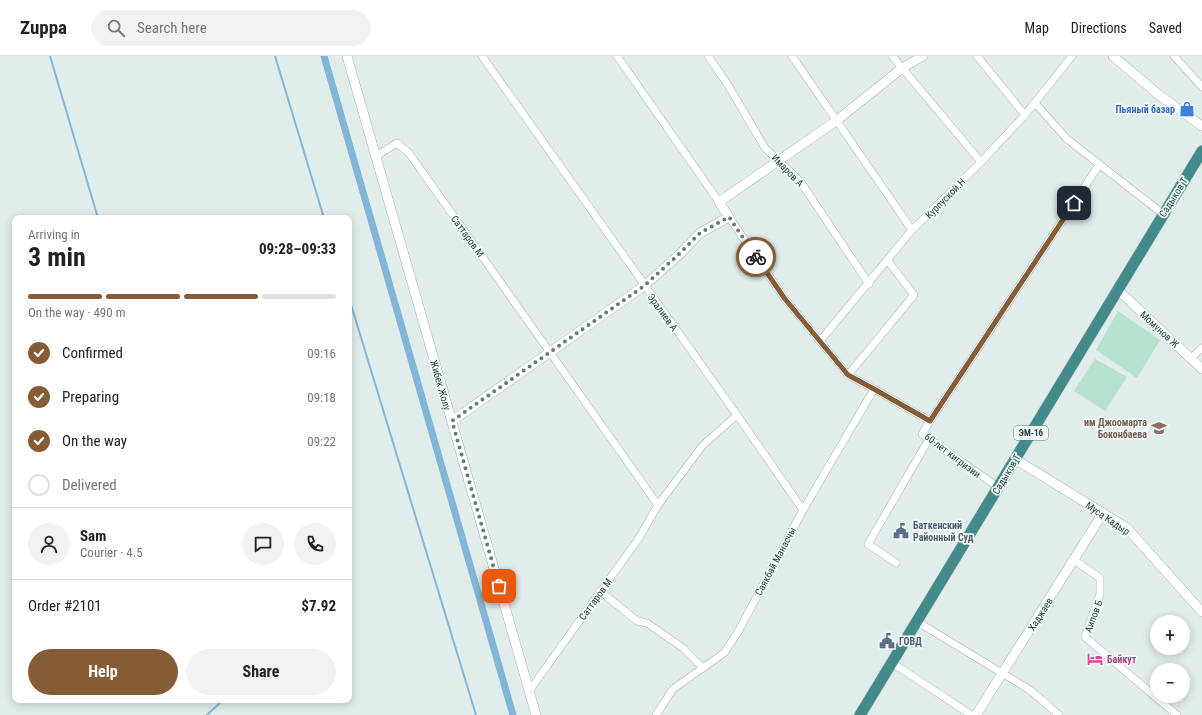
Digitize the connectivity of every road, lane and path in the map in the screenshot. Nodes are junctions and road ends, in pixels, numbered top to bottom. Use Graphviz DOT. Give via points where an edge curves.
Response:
graph roads {
  1 [pos="347,56"];
  2 [pos="482,56"];
  3 [pos="617,56"];
  4 [pos="708,56"];
  5 [pos="792,56"];
  6 [pos="892,56"];
  7 [pos="923,56"];
  8 [pos="977,56"];
  9 [pos="1072,56"];
  10 [pos="1113,56"];
  11 [pos="1178,57"];
  12 [pos="902,69"];
  13 [pos="1202,87"];
  14 [pos="1035,103"];
  15 [pos="1026,114"];
  16 [pos="836,121"];
  17 [pos="1202,126"];
  18 [pos="1202,151"];
  19 [pos="376,156"];
  20 [pos="779,160"];
  21 [pos="981,162"];
  22 [pos="1099,165"];
  23 [pos="719,202"];
  24 [pos="1163,214"];
  25 [pos="729,217"];
  26 [pos="912,230"];
  27 [pos="888,261"];
  28 [pos="869,284"];
  29 [pos="644,286"];
  30 [pos="1117,289"];
  31 [pos="820,341"];
  32 [pos="1202,348"];
  33 [pos="551,352"];
  34 [pos="1191,358"];
  35 [pos="1202,369"];
  36 [pos="848,375"];
  37 [pos="874,389"];
  38 [pos="737,415"];
  39 [pos="452,421"];
  40 [pos="930,421"];
  41 [pos="929,439"];
  42 [pos="1015,459"];
  43 [pos="998,487"];
  44 [pos="658,505"];
  45 [pos="803,510"];
  46 [pos="1103,513"];
  47 [pos="1074,560"];
  48 [pos="896,563"];
  49 [pos="600,591"];
  50 [pos="1202,612"];
  51 [pos="916,621"];
  52 [pos="891,662"];
  53 [pos="703,668"];
  54 [pos="1002,673"];
  55 [pos="529,691"];
  56 [pos="536,715"];
  57 [pos="656,715"];
  58 [pos="860,715"];
  59 [pos="971,715"];
  60 [pos="976,715"];
  61 [pos="1058,715"];
  62 [pos="1177,715"];
  1 -- 19 [label="street, Жибек Жолу"];
  2 -- 29 [label="street, Эралиев А"];
  3 -- 23 [label="street"];
  4 -- 20 [label="street, Имаров А" via="765,148"];
  5 -- 16 [label="street"];
  6 -- 12 [label="street"];
  7 -- 12 [label="street"];
  8 -- 15 [label="street"];
  9 -- 14 [label="street, Курпуской.Н"];
  10 -- 17 [label="street" via="1159,95"];
  11 -- 13 [label="street"];
  12 -- 16 [label="street"];
  12 -- 21 [label="street"];
  14 -- 15 [label="street, Курпуской.Н"];
  14 -- 22 [label="street" via="1067,139"];
  15 -- 21 [label="street, Курпуской.Н"];
  16 -- 20 [label="street"];
  16 -- 26 [label="street"];
  18 -- 24 [label="highway, Садыков Т / ЭМ-16"];
  19 -- 33 [label="street, Саттаров М" via="397,143 408,153"];
  19 -- 39 [label="street, Жибек Жолу"];
  20 -- 23 [label="street"];
  20 -- 28 [label="street, Имаров А" via="800,181"];
  21 -- 26 [label="street, Курпуской.Н"];
  22 -- 24 [label="street"];
  22 -- 40 [label="street"];
  23 -- 25 [label="street"];
  24 -- 30 [label="highway, Садыков Т / ЭМ-16"];
  25 -- 29 [label="street" via="700,233"];
  25 -- 31 [label="street, 60-лет кигризии" via="785,299"];
  26 -- 27 [label="street, Курпуской.Н"];
  27 -- 28 [label="street, Курпуской.Н"];
  27 -- 36 [label="street" via="914,295"];
  28 -- 31 [label="street, Курпуской.Н"];
  29 -- 33 [label="street"];
  29 -- 38 [label="street, Эралиев А"];
  30 -- 34 [label="street, Момунов Ж"];
  30 -- 42 [label="highway, Садыков Т / ЭМ-16"];
  31 -- 36 [label="street, 60-лет кигризии"];
  32 -- 34 [label="street"];
  33 -- 39 [label="street"];
  33 -- 44 [label="street, Саттаров М"];
  34 -- 35 [label="street, Момунов Ж"];
  36 -- 37 [label="street, 60-лет кигризии"];
  37 -- 40 [label="street, 60-лет кигризии"];
  37 -- 45 [label="street, Саякбай Манасчы"];
  38 -- 44 [label="street, Саттаров М" via="703,445"];
  38 -- 45 [label="street, Эралиев А"];
  39 -- 55 [label="street, Жибек Жолу"];
  40 -- 41 [label="street, 60-лет кигризии" via="922,434"];
  41 -- 43 [label="street, 60-лет кигризии"];
  41 -- 48 [label="street" via="868,544"];
  42 -- 43 [label="highway, Садыков Т / ЭМ-16"];
  42 -- 46 [label="street, Муса Кадыр"];
  43 -- 51 [label="highway, Садыков Т / ЭМ-16"];
  44 -- 49 [label="street, Саттаров М" via="639,538"];
  45 -- 53 [label="street, Саякбай Манасчы" via="738,632 724,653"];
  46 -- 47 [label="street, Хаджаев"];
  46 -- 50 [label="street, Муса Кадыр" via="1127,528"];
  47 -- 54 [label="street, Хаджаев"];
  47 -- 62 [label="street, Аипов Б" via="1100,578 1100,594 1085,637"];
  49 -- 53 [label="street" via="637,620 647,623 682,648"];
  49 -- 55 [label="street, Саттаров М"];
  51 -- 52 [label="highway, Садыков Т / ЭМ-16"];
  51 -- 54 [label="street"];
  52 -- 58 [label="highway, Садыков Т / ЭМ-16"];
  52 -- 59 [label="street"];
  53 -- 57 [label="street, Саякбай Манасчы" via="673,689"];
  54 -- 60 [label="street, Хаджаев"];
  54 -- 61 [label="street" via="1030,690"];
  55 -- 56 [label="street, Жибек Жолу"];
}
